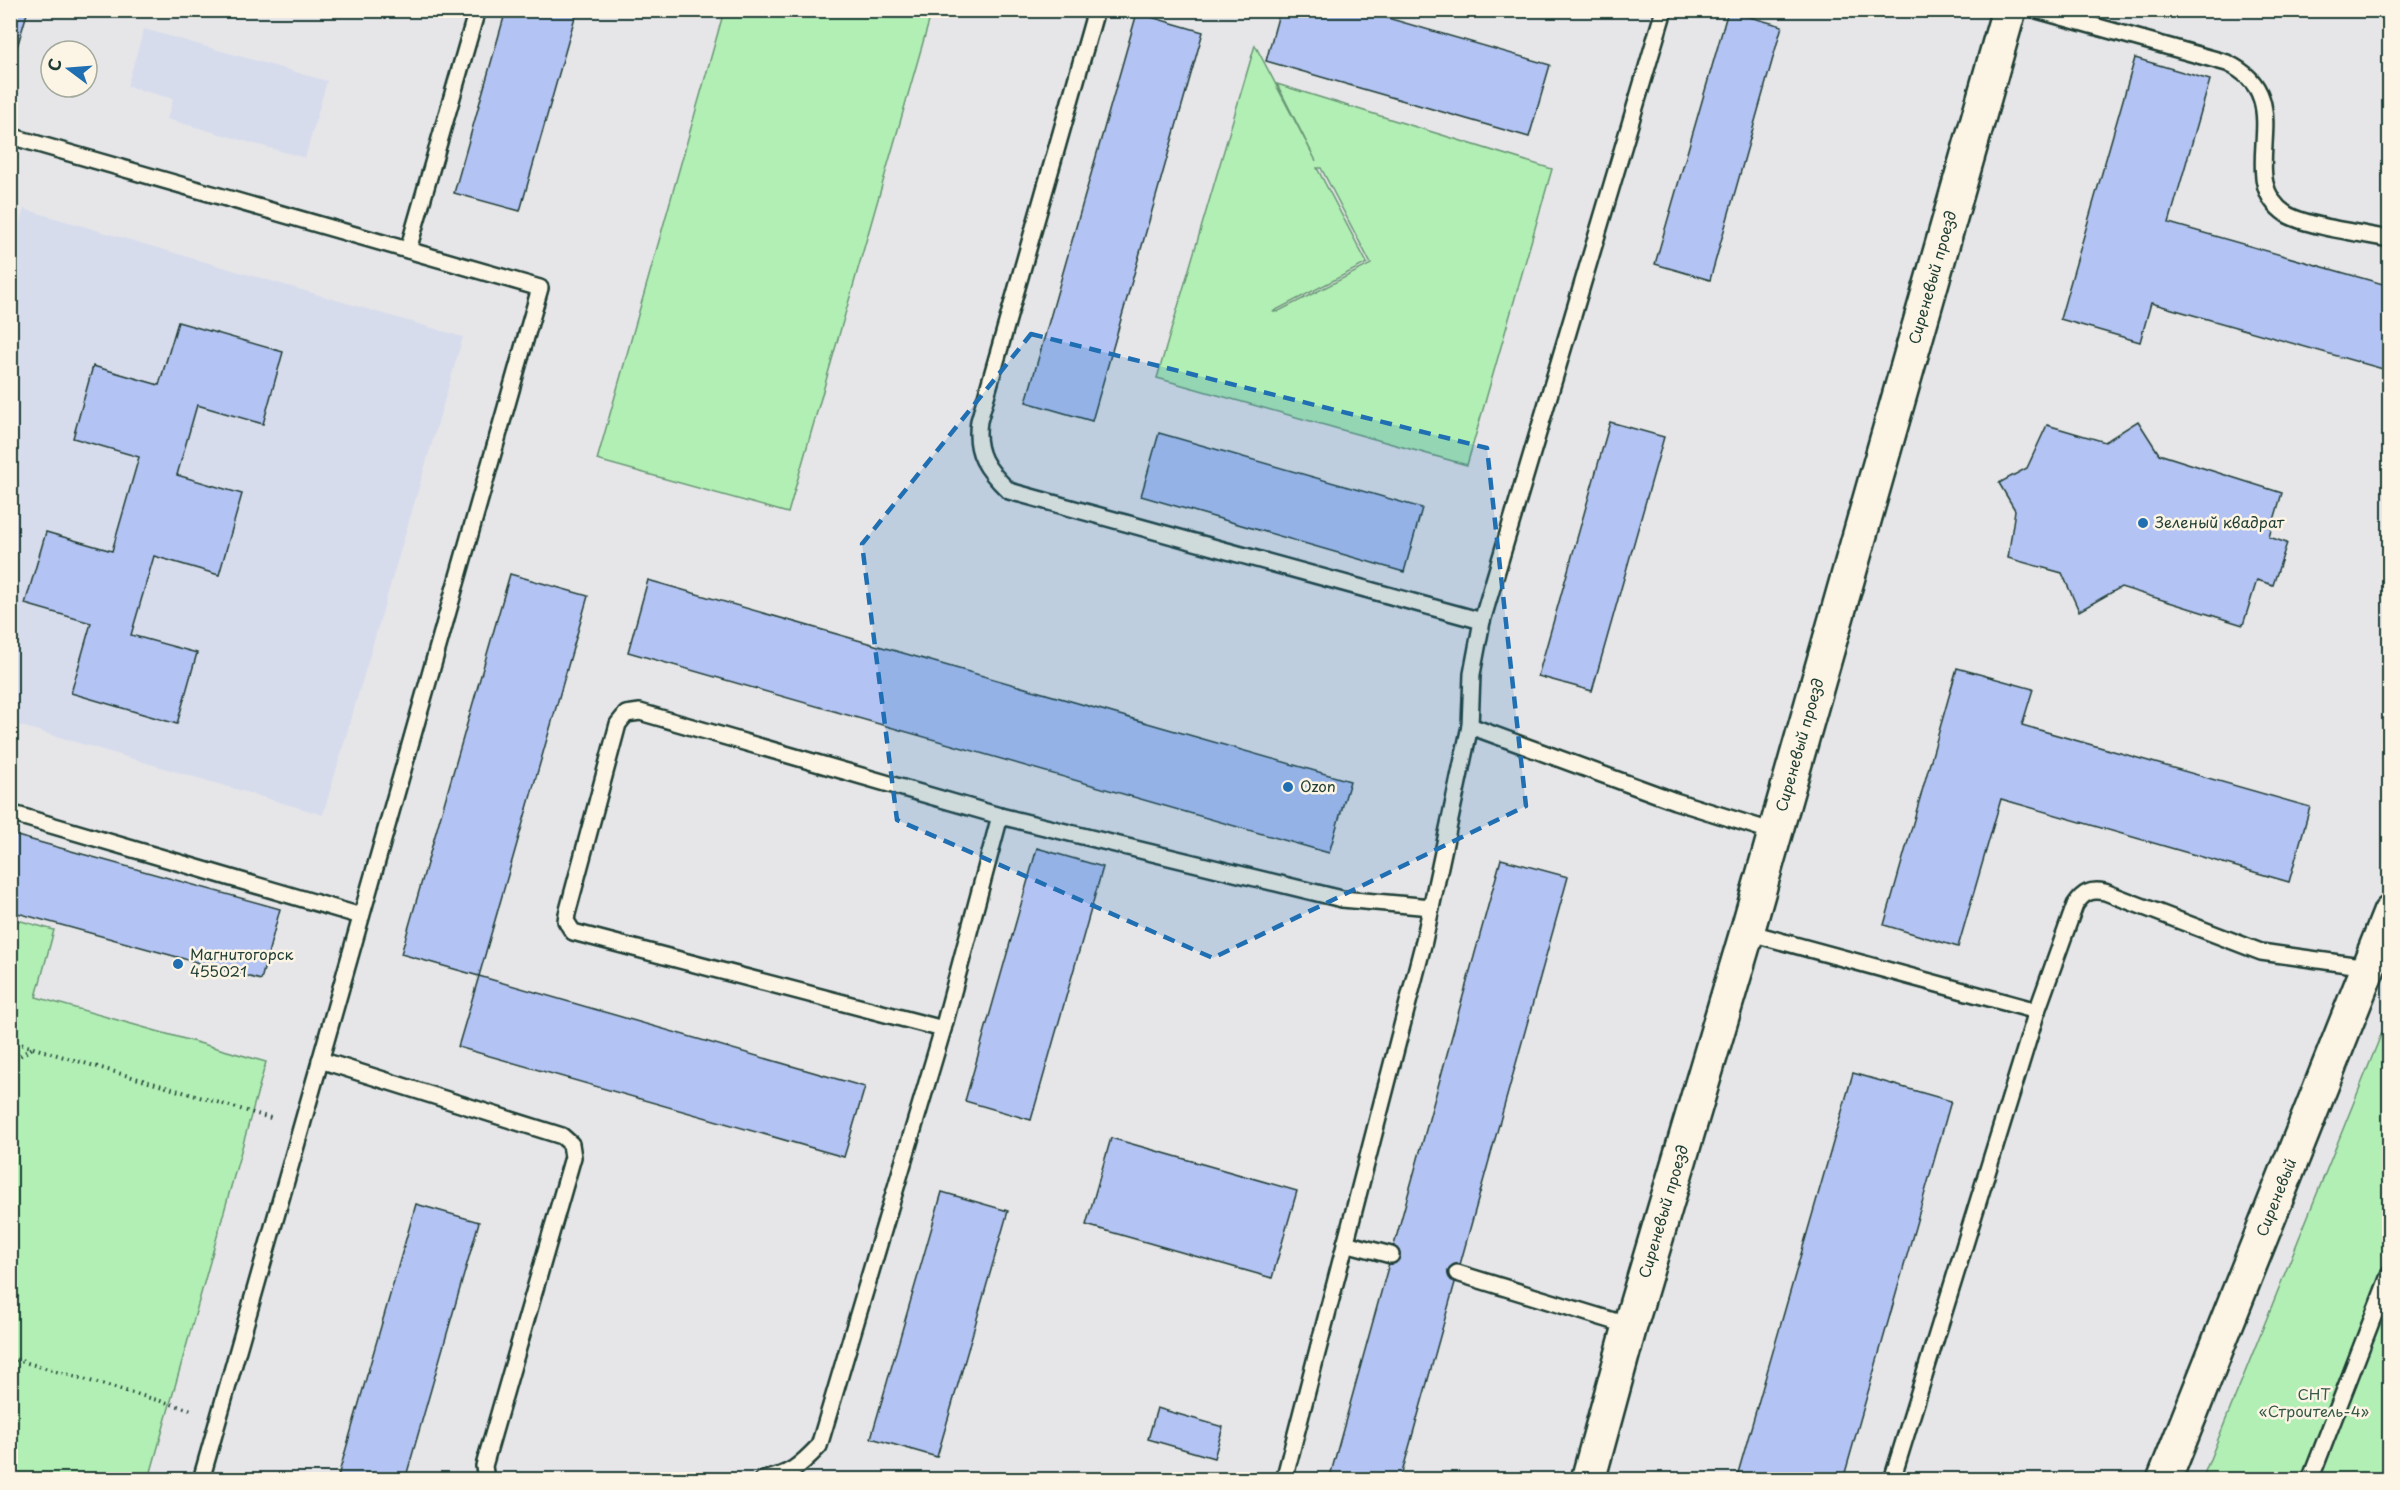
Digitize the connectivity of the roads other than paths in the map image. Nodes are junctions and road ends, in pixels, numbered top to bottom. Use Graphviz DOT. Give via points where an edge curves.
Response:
graph roads {
  1 [pos="477,10"];
  2 [pos="1096,10"];
  3 [pos="2009,10"];
  4 [pos="2037,10"];
  5 [pos="1660,12"];
  6 [pos="10,135"];
  7 [pos="2390,238"];
  8 [pos="408,250"];
  9 [pos="1482,621"];
  10 [pos="1470,726"];
  11 [pos="10,813"];
  12 [pos="1000,816"];
  13 [pos="1774,832"];
  14 [pos="1431,907"];
  15 [pos="2390,913"];
  16 [pos="361,916"];
  17 [pos="1747,932"];
  18 [pos="2368,967"];
  19 [pos="2037,1011"];
  20 [pos="944,1029"];
  21 [pos="320,1060"];
  22 [pos="1345,1243"];
  23 [pos="1390,1255"];
  24 [pos="1457,1273"];
  25 [pos="2390,1273"];
  26 [pos="1630,1326"];
  27 [pos="201,1479"];
  28 [pos="486,1479"];
  29 [pos="762,1479"];
  30 [pos="1284,1479"];
  31 [pos="1588,1479"];
  32 [pos="1892,1479"];
  33 [pos="2164,1479"];
  34 [pos="2310,1479"];
  1 -- 8 [label="lane"];
  2 -- 9 [label="lane" via="979,421 976,437 992,475 1009,491"];
  3 -- 13 [label="main road, Сиреневый проезд"];
  4 -- 7 [label="lane" via="2243,70 2263,97 2263,169 2274,202 2286,214 2303,221"];
  5 -- 9 [label="lane"];
  6 -- 8 [label="lane"];
  8 -- 16 [label="lane" via="540,288"];
  9 -- 10 [label="lane" via="1472,674"];
  10 -- 13 [label="lane" via="1675,801"];
  10 -- 14 [label="lane"];
  11 -- 16 [label="lane"];
  12 -- 14 [label="lane" via="1342,899"];
  12 -- 20 [label="lane"];
  12 -- 20 [label="lane" via="633,712 618,724 567,914 568,927 579,935"];
  13 -- 17 [label="main road, Сиреневый проезд"];
  14 -- 22 [label="lane"];
  15 -- 18 [label="main road, Сиреневый"];
  16 -- 21 [label="lane"];
  17 -- 19 [label="lane"];
  17 -- 26 [label="main road, Сиреневый проезд"];
  18 -- 19 [label="lane" via="2261,952 2096,890 2087,892 2075,905"];
  18 -- 33 [label="main road, Сиреневый"];
  19 -- 32 [label="lane"];
  20 -- 29 [label="lane" via="819,1446 798,1468"];
  21 -- 27 [label="lane"];
  21 -- 28 [label="lane" via="562,1136 571,1144 573,1157 484,1466"];
  22 -- 23 [label="lane"];
  22 -- 30 [label="lane"];
  24 -- 26 [label="lane"];
  25 -- 34 [label="lane"];
  26 -- 31 [label="main road, Сиреневый проезд"];
}
